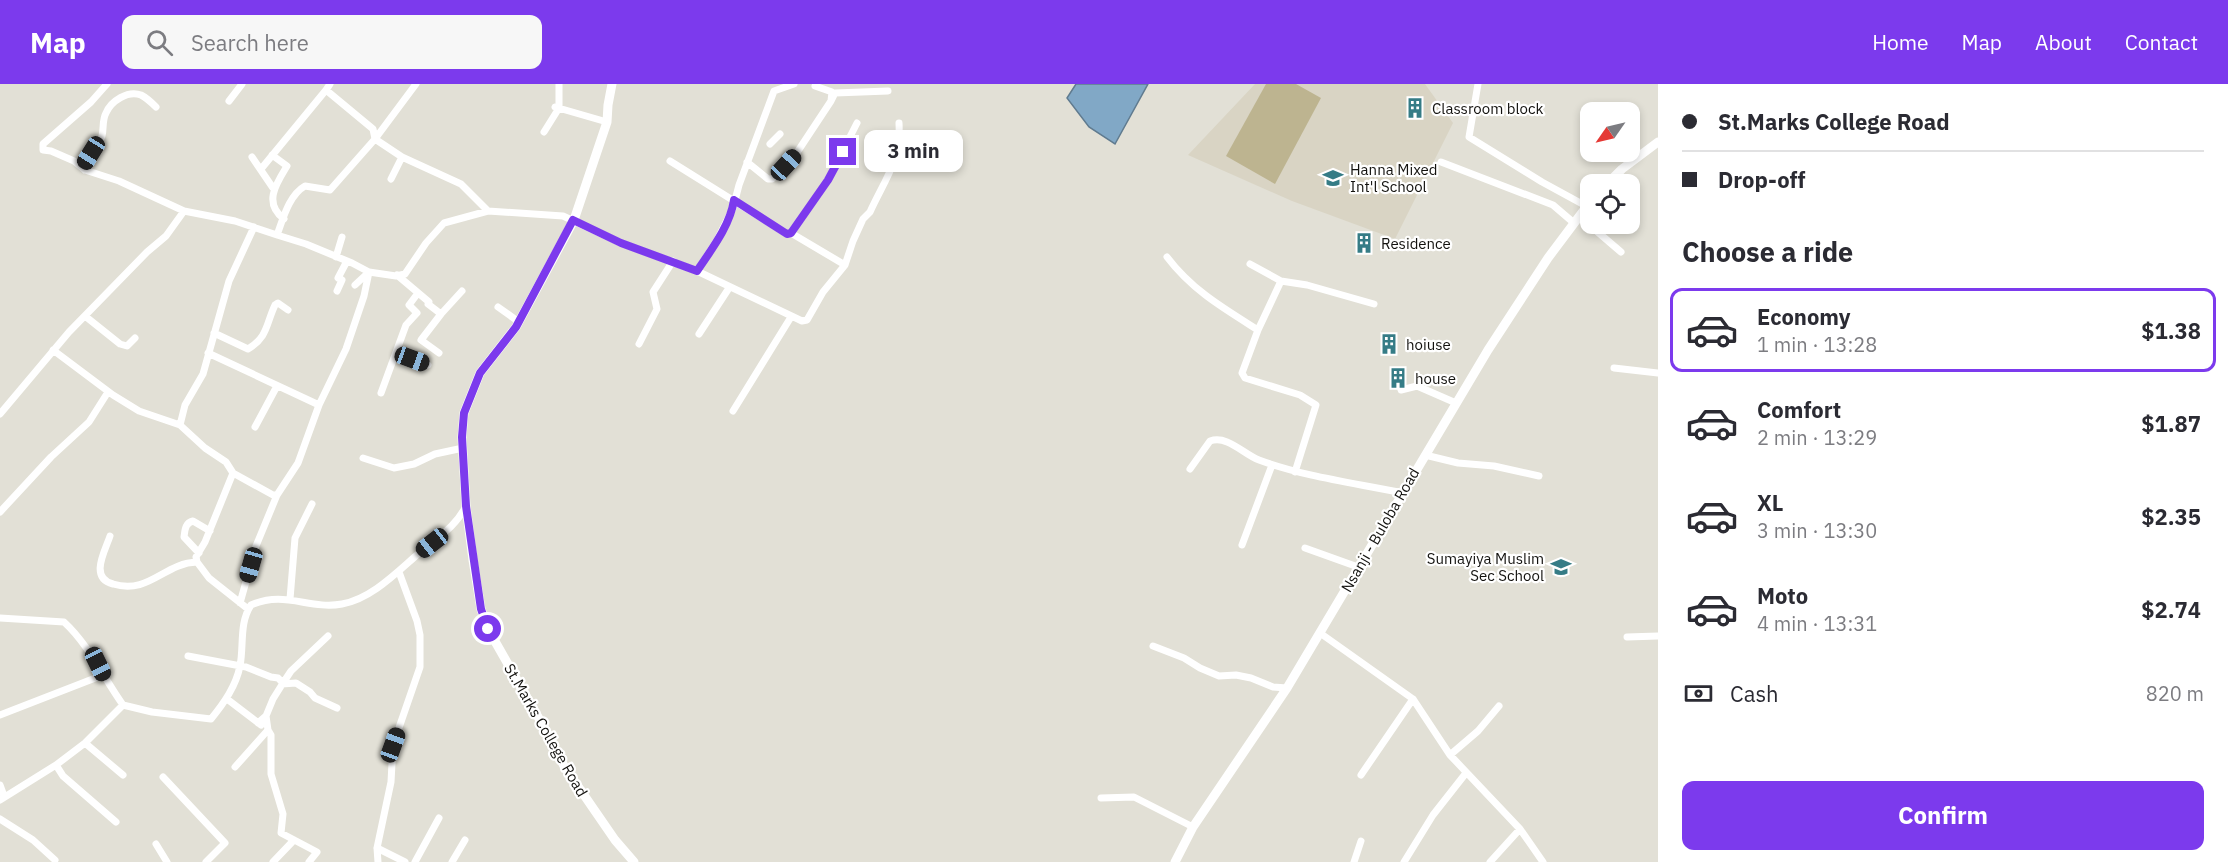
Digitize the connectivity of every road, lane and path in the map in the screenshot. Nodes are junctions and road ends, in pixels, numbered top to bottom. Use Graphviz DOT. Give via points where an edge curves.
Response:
graph roads {
  1 [pos="107,84"];
  2 [pos="242,84"];
  3 [pos="416,84"];
  4 [pos="559,84"];
  5 [pos="612,84"];
  6 [pos="794,84"];
  7 [pos="1478,84"];
  8 [pos="815,86"];
  9 [pos="328,87"];
  10 [pos="888,91"];
  11 [pos="229,101"];
  12 [pos="831,101"];
  13 [pos="156,107"];
  14 [pos="557,107"];
  15 [pos="607,122"];
  16 [pos="856,123"];
  17 [pos="899,123"];
  18 [pos="544,132"];
  19 [pos="780,134"];
  20 [pos="375,139"];
  21 [pos="1658,142"];
  22 [pos="770,144"];
  23 [pos="272,155"];
  24 [pos="252,157"];
  25 [pos="402,157"];
  26 [pos="670,161"];
  27 [pos="747,162"];
  28 [pos="1441,162"];
  29 [pos="261,169"];
  30 [pos="85,170"];
  31 [pos="1617,174"];
  32 [pos="391,179"];
  33 [pos="273,188"];
  34 [pos="734,200"];
  35 [pos="1580,200"];
  36 [pos="184,211"];
  37 [pos="488,211"];
  38 [pos="1580,215"];
  39 [pos="284,219"];
  40 [pos="573,220"];
  41 [pos="1576,220"];
  42 [pos="254,227"];
  43 [pos="791,233"];
  44 [pos="278,235"];
  45 [pos="342,237"];
  46 [pos="1621,252"];
  47 [pos="336,257"];
  48 [pos="1167,257"];
  49 [pos="347,261"];
  50 [pos="673,261"];
  51 [pos="1250,264"];
  52 [pos="845,265"];
  53 [pos="697,271"];
  54 [pos="369,272"];
  55 [pos="398,275"];
  56 [pos="1281,281"];
  57 [pos="355,285"];
  58 [pos="729,288"];
  59 [pos="337,291"];
  60 [pos="462,291"];
  61 [pos="418,293"];
  62 [pos="1374,304"];
  63 [pos="498,307"];
  64 [pos="288,310"];
  65 [pos="441,314"];
  66 [pos="85,316"];
  67 [pos="791,316"];
  68 [pos="519,322"];
  69 [pos="1258,330"];
  70 [pos="214,333"];
  71 [pos="699,334"];
  72 [pos="135,339"];
  73 [pos="639,344"];
  74 [pos="53,350"];
  75 [pos="208,353"];
  76 [pos="396,353"];
  77 [pos="439,353"];
  78 [pos="428,365"];
  79 [pos="1614,368"];
  80 [pos="1658,373"];
  81 [pos="277,386"];
  82 [pos="1401,390"];
  83 [pos="108,392"];
  84 [pos="381,393"];
  85 [pos="1456,403"];
  86 [pos="319,405"];
  87 [pos="733,411"];
  88 [pos="0,414"];
  89 [pos="180,425"];
  90 [pos="255,427"];
  91 [pos="463,448"];
  92 [pos="1425,455"];
  93 [pos="363,458"];
  94 [pos="1272,465"];
  95 [pos="1190,469"];
  96 [pos="1295,472"];
  97 [pos="233,473"];
  98 [pos="1539,476"];
  99 [pos="1402,493"];
  100 [pos="277,495"];
  101 [pos="312,504"];
  102 [pos="466,506"];
  103 [pos="0,512"];
  104 [pos="210,531"];
  105 [pos="110,536"];
  106 [pos="1242,545"];
  107 [pos="1305,549"];
  108 [pos="199,553"];
  109 [pos="197,562"];
  110 [pos="1358,567"];
  111 [pos="399,572"];
  112 [pos="290,599"];
  113 [pos="240,603"];
  114 [pos="249,609"];
  115 [pos="0,618"];
  116 [pos="1320,633"];
  117 [pos="328,636"];
  118 [pos="1658,636"];
  119 [pos="1627,637"];
  120 [pos="1153,646"];
  121 [pos="188,656"];
  122 [pos="240,666"];
  123 [pos="103,675"];
  124 [pos="283,683"];
  125 [pos="1287,688"];
  126 [pos="227,699"];
  127 [pos="1413,699"];
  128 [pos="123,705"];
  129 [pos="1499,706"];
  130 [pos="337,708"];
  131 [pos="0,715"];
  132 [pos="266,716"];
  133 [pos="258,723"];
  134 [pos="268,730"];
  135 [pos="85,743"];
  136 [pos="1450,755"];
  137 [pos="56,765"];
  138 [pos="234,767"];
  139 [pos="1466,773"];
  140 [pos="123,775"];
  141 [pos="1361,775"];
  142 [pos="163,777"];
  143 [pos="0,785"];
  144 [pos="2,798"];
  145 [pos="1101,798"];
  146 [pos="439,818"];
  147 [pos="0,819"];
  148 [pos="116,822"];
  149 [pos="1193,827"];
  150 [pos="1520,829"];
  151 [pos="294,840"];
  152 [pos="465,840"];
  153 [pos="1361,841"];
  154 [pos="156,844"];
  155 [pos="377,848"];
  156 [pos="55,860"];
  157 [pos="167,862"];
  158 [pos="206,862"];
  159 [pos="273,862"];
  160 [pos="309,862"];
  161 [pos="378,862"];
  162 [pos="405,862"];
  163 [pos="415,862"];
  164 [pos="452,862"];
  165 [pos="634,862"];
  166 [pos="1175,862"];
  167 [pos="1354,862"];
  168 [pos="1404,862"];
  169 [pos="1490,862"];
  170 [pos="1543,862"];
  1 -- 30 [label="street" via="43,144 43,150 74,161"];
  2 -- 11 [label="street"];
  3 -- 20 [label="street"];
  4 -- 14 [label="street"];
  5 -- 15 [label="main road, St.Marks College Road"];
  6 -- 27 [label="street" via="774,91"];
  7 -- 35 [label="street" via="1469,137 1542,182"];
  8 -- 12 [label="street" via="832,92"];
  9 -- 20 [label="street" via="373,129"];
  9 -- 23 [label="street"];
  10 -- 12 [label="street" via="835,93"];
  12 -- 27 [label="street" via="796,154 772,179"];
  13 -- 30 [label="street" via="136,94 113,102 106,111 102,134 84,165"];
  14 -- 15 [label="street"];
  14 -- 18 [label="street"];
  15 -- 40 [label="main road, St.Marks College Road"];
  16 -- 43 [label="street" via="828,180"];
  17 -- 52 [label="street" via="897,155 863,219"];
  19 -- 22 [label="street"];
  20 -- 25 [label="street"];
  20 -- 39 [label="street" via="330,190 305,186 299,190"];
  21 -- 31 [label="main road"];
  23 -- 29 [label="street"];
  23 -- 33 [label="street" via="287,166"];
  24 -- 29 [label="street"];
  25 -- 32 [label="street"];
  25 -- 37 [label="street" via="461,184"];
  26 -- 34 [label="street"];
  27 -- 34 [label="street"];
  28 -- 41 [label="street" via="1553,205"];
  29 -- 33 [label="street"];
  30 -- 36 [label="street"];
  33 -- 39 [label="street" via="272,203"];
  34 -- 43 [label="street"];
  34 -- 53 [label="street" via="717,240"];
  36 -- 42 [label="street"];
  36 -- 66 [label="street" via="166,236"];
  37 -- 40 [label="street"];
  37 -- 55 [label="street" via="444,223 405,274"];
  38 -- 41 [label="main road, Nsanji - Buloba Road"];
  39 -- 44 [label="street"];
  40 -- 50 [label="street" via="621,243"];
  40 -- 68 [label="main road, St.Marks College Road"];
  41 -- 46 [label="street"];
  41 -- 85 [label="main road, Nsanji - Buloba Road"];
  42 -- 44 [label="street"];
  42 -- 70 [label="street" via="229,281"];
  43 -- 52 [label="street"];
  44 -- 47 [label="street"];
  45 -- 47 [label="street"];
  47 -- 49 [label="street"];
  48 -- 69 [label="street" via="1198,291"];
  49 -- 54 [label="street"];
  49 -- 59 [label="street" via="338,278 342,280"];
  50 -- 53 [label="street"];
  50 -- 73 [label="street" via="652,292 657,309"];
  51 -- 56 [label="street"];
  52 -- 67 [label="street" via="807,320"];
  53 -- 58 [label="street"];
  54 -- 55 [label="street"];
  54 -- 57 [label="street"];
  54 -- 86 [label="street" via="346,350"];
  55 -- 61 [label="street"];
  56 -- 62 [label="street"];
  56 -- 69 [label="street"];
  58 -- 67 [label="street"];
  58 -- 71 [label="street"];
  60 -- 65 [label="street"];
  61 -- 65 [label="street"];
  61 -- 76 [label="street" via="409,305 417,313 406,325"];
  63 -- 68 [label="street"];
  64 -- 70 [label="street" via="275,305 263,338 248,349"];
  65 -- 77 [label="street" via="422,340"];
  66 -- 72 [label="street" via="120,344 127,346"];
  66 -- 74 [label="street"];
  67 -- 87 [label="street"];
  68 -- 91 [label="main road, St.Marks College Road" via="480,373 464,413"];
  69 -- 96 [label="street" via="1242,376 1316,405"];
  70 -- 75 [label="street"];
  74 -- 83 [label="street"];
  74 -- 88 [label="street"];
  75 -- 81 [label="street"];
  75 -- 89 [label="street"];
  76 -- 78 [label="street"];
  76 -- 84 [label="street"];
  79 -- 80 [label="street"];
  81 -- 86 [label="street"];
  81 -- 90 [label="street"];
  82 -- 85 [label="street" via="1417,386"];
  83 -- 89 [label="street" via="140,411"];
  83 -- 103 [label="street" via="89,422"];
  85 -- 92 [label="main road, Nsanji - Buloba Road"];
  86 -- 100 [label="street" via="298,463"];
  89 -- 97 [label="street" via="226,462"];
  91 -- 93 [label="street" via="394,468"];
  91 -- 102 [label="main road, St.Marks College Road"];
  92 -- 98 [label="street"];
  92 -- 99 [label="main road, Nsanji - Buloba Road"];
  94 -- 95 [label="street" via="1215,439 1204,447"];
  94 -- 96 [label="street"];
  94 -- 106 [label="street"];
  96 -- 99 [label="street"];
  97 -- 100 [label="street"];
  97 -- 104 [label="street"];
  99 -- 110 [label="main road, Nsanji - Buloba Road"];
  100 -- 113 [label="street" via="256,546"];
  101 -- 112 [label="street" via="295,538"];
  102 -- 111 [label="street" via="457,522"];
  102 -- 165 [label="main road, St.Marks College Road" via="481,609 488,629 564,766"];
  104 -- 108 [label="street"];
  104 -- 108 [label="street" via="193,521 185,528 184,537"];
  105 -- 109 [label="street" via="100,563 102,578 109,583 127,588 139,586"];
  107 -- 110 [label="street"];
  108 -- 109 [label="street"];
  109 -- 113 [label="street" via="209,578"];
  110 -- 116 [label="main road, Nsanji - Buloba Road"];
  111 -- 112 [label="street" via="361,597 342,604"];
  111 -- 155 [label="street" via="417,621 420,668 393,745 391,782"];
  112 -- 114 [label="street" via="261,601"];
  113 -- 114 [label="street"];
  114 -- 122 [label="street" via="244,621"];
  115 -- 123 [label="street" via="64,622 92,654"];
  116 -- 125 [label="main road, Nsanji - Buloba Road"];
  116 -- 127 [label="street"];
  117 -- 124 [label="street"];
  118 -- 119 [label="street"];
  120 -- 125 [label="street" via="1219,676 1236,675"];
  121 -- 122 [label="street"];
  122 -- 124 [label="street"];
  122 -- 126 [label="street"];
  123 -- 128 [label="street"];
  123 -- 131 [label="street"];
  124 -- 130 [label="street" via="296,683"];
  124 -- 132 [label="street"];
  125 -- 149 [label="main road, Nsanji - Buloba Road"];
  126 -- 128 [label="street" via="211,719"];
  126 -- 133 [label="street"];
  127 -- 136 [label="street"];
  127 -- 141 [label="street"];
  128 -- 135 [label="street"];
  129 -- 136 [label="street"];
  132 -- 133 [label="street"];
  132 -- 134 [label="street"];
  133 -- 134 [label="street"];
  134 -- 138 [label="street"];
  134 -- 151 [label="street" via="271,774 283,814 281,832"];
  135 -- 137 [label="street"];
  135 -- 140 [label="street"];
  136 -- 139 [label="street"];
  137 -- 144 [label="street"];
  137 -- 148 [label="street" via="63,776"];
  139 -- 150 [label="street"];
  139 -- 168 [label="street" via="1433,815"];
  142 -- 158 [label="street" via="225,843"];
  143 -- 144 [label="street"];
  145 -- 149 [label="street" via="1134,798"];
  146 -- 163 [label="street"];
  147 -- 156 [label="street"];
  149 -- 166 [label="main road, Nsanji - Buloba Road"];
  150 -- 169 [label="street"];
  150 -- 170 [label="street"];
  151 -- 159 [label="street"];
  151 -- 160 [label="street" via="317,852"];
  152 -- 164 [label="street"];
  153 -- 167 [label="street"];
  154 -- 157 [label="street"];
  155 -- 161 [label="street"];
  155 -- 162 [label="street"];
}
